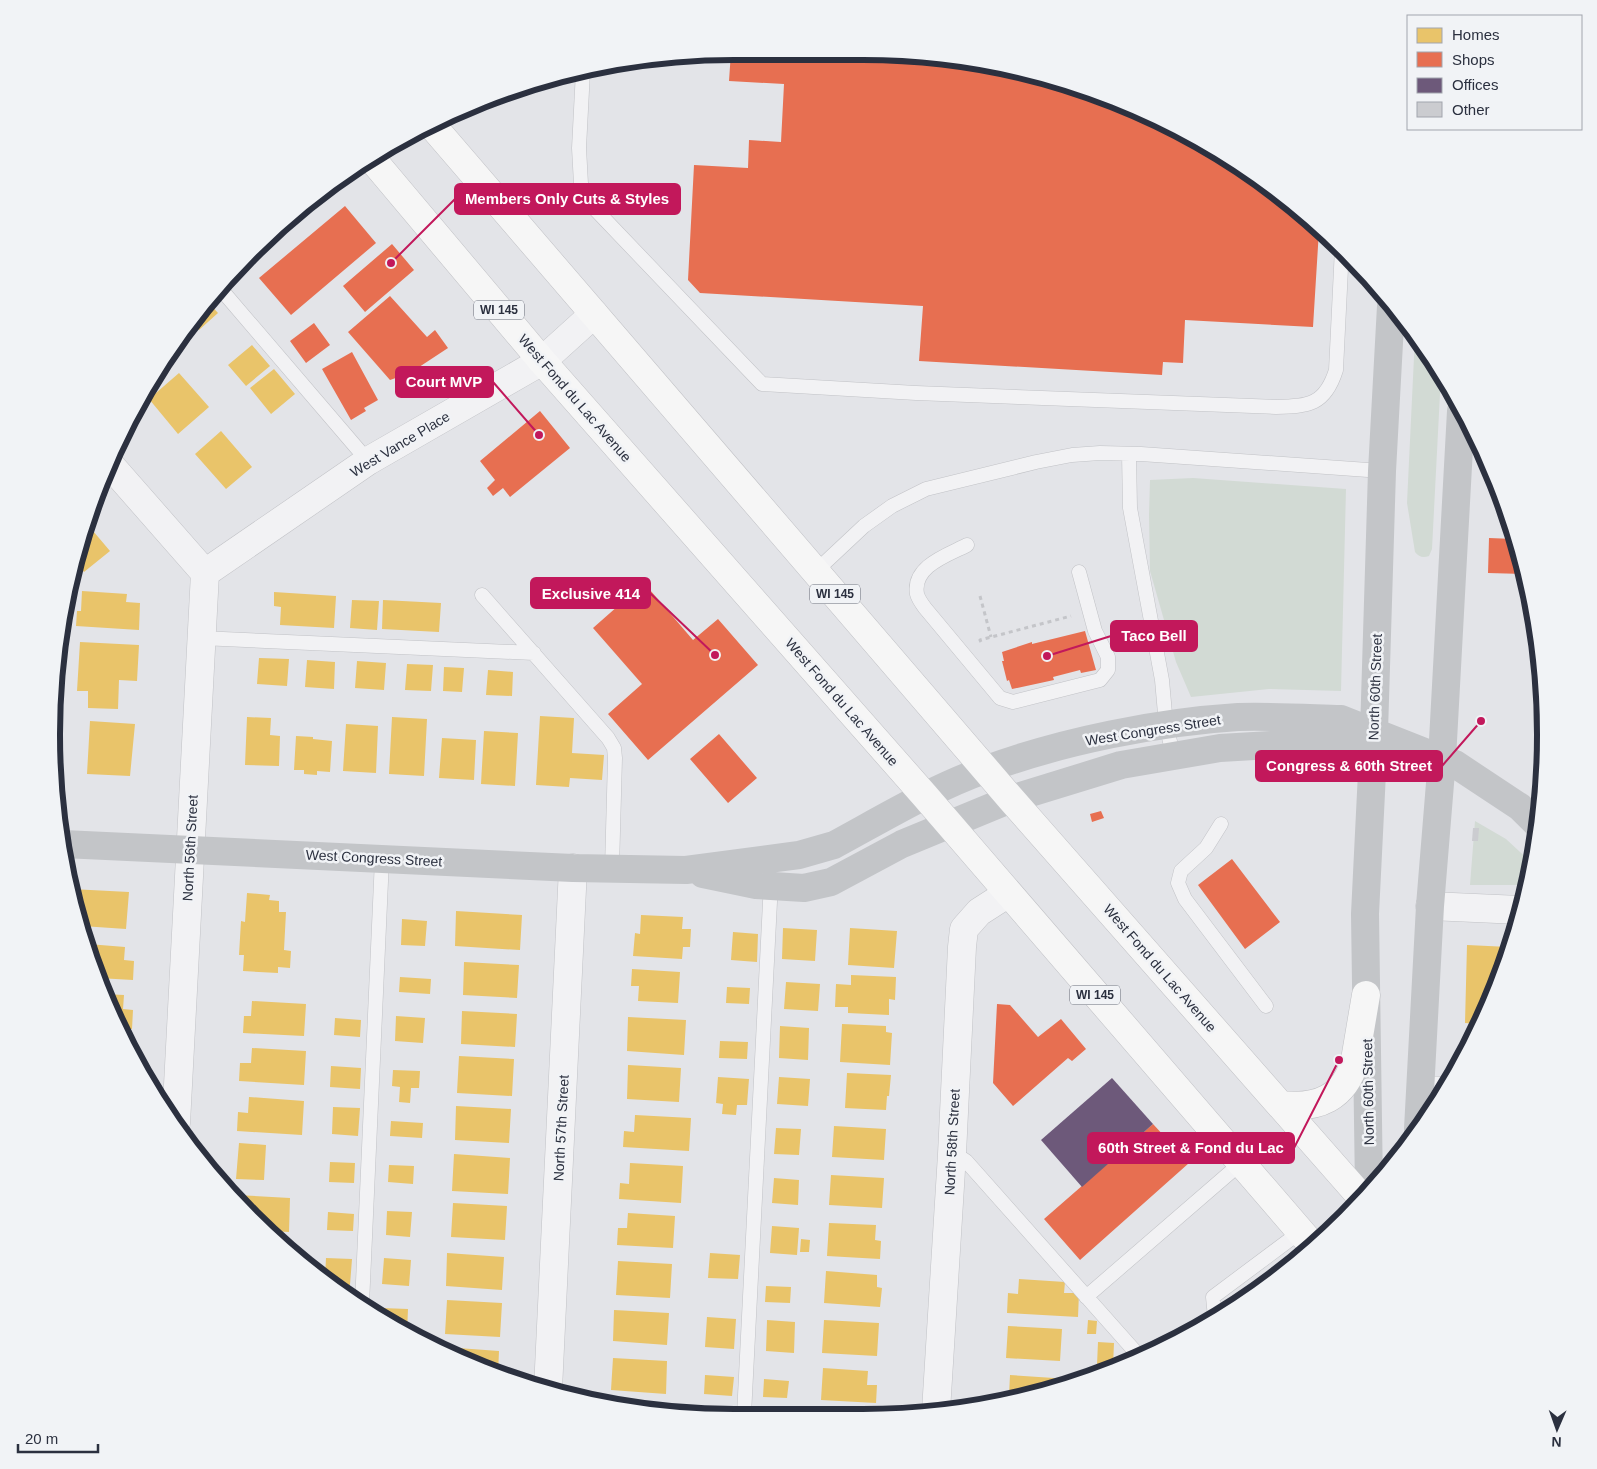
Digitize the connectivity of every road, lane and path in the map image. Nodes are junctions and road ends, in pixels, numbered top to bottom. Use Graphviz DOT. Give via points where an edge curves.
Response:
graph roads {
  1 [pos="583,78"];
  2 [pos="436,130"];
  3 [pos="376,164"];
  4 [pos="1341,260"];
  5 [pos="224,294"];
  6 [pos="594,314"];
  7 [pos="1391,315"];
  8 [pos="542,361"];
  9 [pos="1460,423"];
  10 [pos="1129,454"];
  11 [pos="368,461"];
  12 [pos="114,469"];
  13 [pos="1382,471"];
  14 [pos="967,545"];
  15 [pos="816,571"];
  16 [pos="1079,572"];
  17 [pos="205,573"];
  18 [pos="482,596"];
  19 [pos="980,596"];
  20 [pos="1089,611"];
  21 [pos="990,637"];
  22 [pos="201,638"];
  23 [pos="534,653"];
  24 [pos="972,664"];
  25 [pos="1166,725"];
  26 [pos="1374,732"];
  27 [pos="1173,754"];
  28 [pos="1442,759"];
  29 [pos="987,769"];
  30 [pos="925,796"];
  31 [pos="1011,799"];
  32 [pos="1532,819"];
  33 [pos="1221,824"];
  34 [pos="950,825"];
  35 [pos="69,844"];
  36 [pos="190,850"];
  37 [pos="382,859"];
  38 [pos="773,859"];
  39 [pos="573,868"];
  40 [pos="612,868"];
  41 [pos="686,870"];
  42 [pos="771,887"];
  43 [pos="1008,894"];
  44 [pos="1430,906"];
  45 [pos="1514,910"];
  46 [pos="1366,995"];
  47 [pos="1266,1006"];
  48 [pos="1434,1083"];
  49 [pos="1427,1102"];
  50 [pos="1280,1105"];
  51 [pos="177,1113"];
  52 [pos="952,1154"];
  53 [pos="1241,1163"];
  54 [pos="1369,1180"];
  55 [pos="1357,1192"];
  56 [pos="1306,1239"];
  57 [pos="362,1297"];
  58 [pos="1086,1297"];
  59 [pos="1214,1310"];
  60 [pos="1135,1351"];
  61 [pos="548,1382"];
  62 [pos="936,1405"];
  63 [pos="744,1409"];
  1 -- 4 [label="lane" via="579,148 581,184 593,207 762,384 945,394 1301,406 1320,399 1331,385 1336,370"];
  2 -- 6 [label="main road, West Fond du Lac Avenue / WI 145"];
  3 -- 8 [label="main road, West Fond du Lac Avenue / WI 145"];
  5 -- 11 [label="lane"];
  6 -- 8 [label="street, West Vance Place"];
  6 -- 15 [label="main road, West Fond du Lac Avenue / WI 145"];
  7 -- 13 [label="street, North 60th Street"];
  8 -- 11 [label="street, West Vance Place"];
  8 -- 30 [label="main road, West Fond du Lac Avenue / WI 145"];
  9 -- 28 [label="street"];
  10 -- 13 [label="lane"];
  10 -- 15 [label="lane" via="1072,455 926,489 892,506 864,526"];
  10 -- 25 [label="lane" via="1130,508 1162,680"];
  11 -- 17 [label="street, West Vance Place"];
  12 -- 17 [label="street"];
  13 -- 26 [label="street, North 60th Street"];
  14 -- 24 [label="lane" via="922,571 917,582 918,595 925,608"];
  15 -- 29 [label="main road, West Fond du Lac Avenue / WI 145"];
  16 -- 20 [label="lane"];
  17 -- 22 [label="street, North 56th Street"];
  18 -- 23 [label="lane"];
  19 -- 21 [label="path"];
  20 -- 21 [label="path"];
  20 -- 24 [label="lane" via="1108,657 1108,670 1100,680 1013,702 1000,698"];
  21 -- 24 [label="path" via="980,640 984,652"];
  22 -- 23 [label="lane"];
  22 -- 36 [label="street, North 56th Street"];
  23 -- 40 [label="lane" via="614,748"];
  25 -- 26 [label="street, West Congress Street" via="1239,717 1341,719"];
  25 -- 27 [label="lane"];
  25 -- 29 [label="street, West Congress Street" via="1070,743"];
  26 -- 27 [label="street, West Congress Street" via="1341,745 1271,745"];
  26 -- 28 [label="street"];
  26 -- 46 [label="street, North 60th Street" via="1365,914"];
  27 -- 31 [label="street, West Congress Street" via="1121,765"];
  28 -- 32 [label="street" via="1455,764 1520,807"];
  28 -- 44 [label="street"];
  29 -- 30 [label="street, West Congress Street"];
  29 -- 31 [label="main road, West Fond du Lac Avenue / WI 145"];
  30 -- 34 [label="main road, West Fond du Lac Avenue / WI 145"];
  30 -- 38 [label="street, West Congress Street" via="834,845"];
  31 -- 34 [label="street, West Congress Street"];
  31 -- 50 [label="main road, West Fond du Lac Avenue / WI 145"];
  33 -- 47 [label="lane" via="1206,848 1181,871 1178,883 1185,899"];
  34 -- 42 [label="street, West Congress Street" via="902,844 831,882 804,888"];
  34 -- 43 [label="main road, West Fond du Lac Avenue / WI 145"];
  35 -- 36 [label="street, West Congress Street"];
  36 -- 37 [label="street, West Congress Street"];
  36 -- 51 [label="street, North 56th Street"];
  37 -- 39 [label="street, West Congress Street"];
  37 -- 57 [label="lane"];
  38 -- 41 [label="street, West Congress Street"];
  38 -- 42 [label="lane"];
  39 -- 40 [label="street, West Congress Street"];
  39 -- 61 [label="street, North 57th Street"];
  40 -- 41 [label="street, West Congress Street"];
  41 -- 42 [label="street, West Congress Street"];
  42 -- 63 [label="lane"];
  43 -- 52 [label="street, North 58th Street" via="979,912 964,929"];
  43 -- 53 [label="main road, West Fond du Lac Avenue / WI 145"];
  44 -- 45 [label="street"];
  44 -- 48 [label="street"];
  46 -- 50 [label="main road" via="1355,1060 1344,1086 1332,1096 1310,1105"];
  46 -- 54 [label="street, North 60th Street"];
  48 -- 49 [label="street"];
  50 -- 55 [label="main road, West Fond du Lac Avenue / WI 145"];
  52 -- 58 [label="lane" via="966,1161"];
  52 -- 62 [label="street, North 58th Street"];
  53 -- 56 [label="main road, West Fond du Lac Avenue / WI 145"];
  53 -- 58 [label="lane"];
  56 -- 59 [label="lane" via="1213,1297"];
  58 -- 60 [label="lane"];
}
